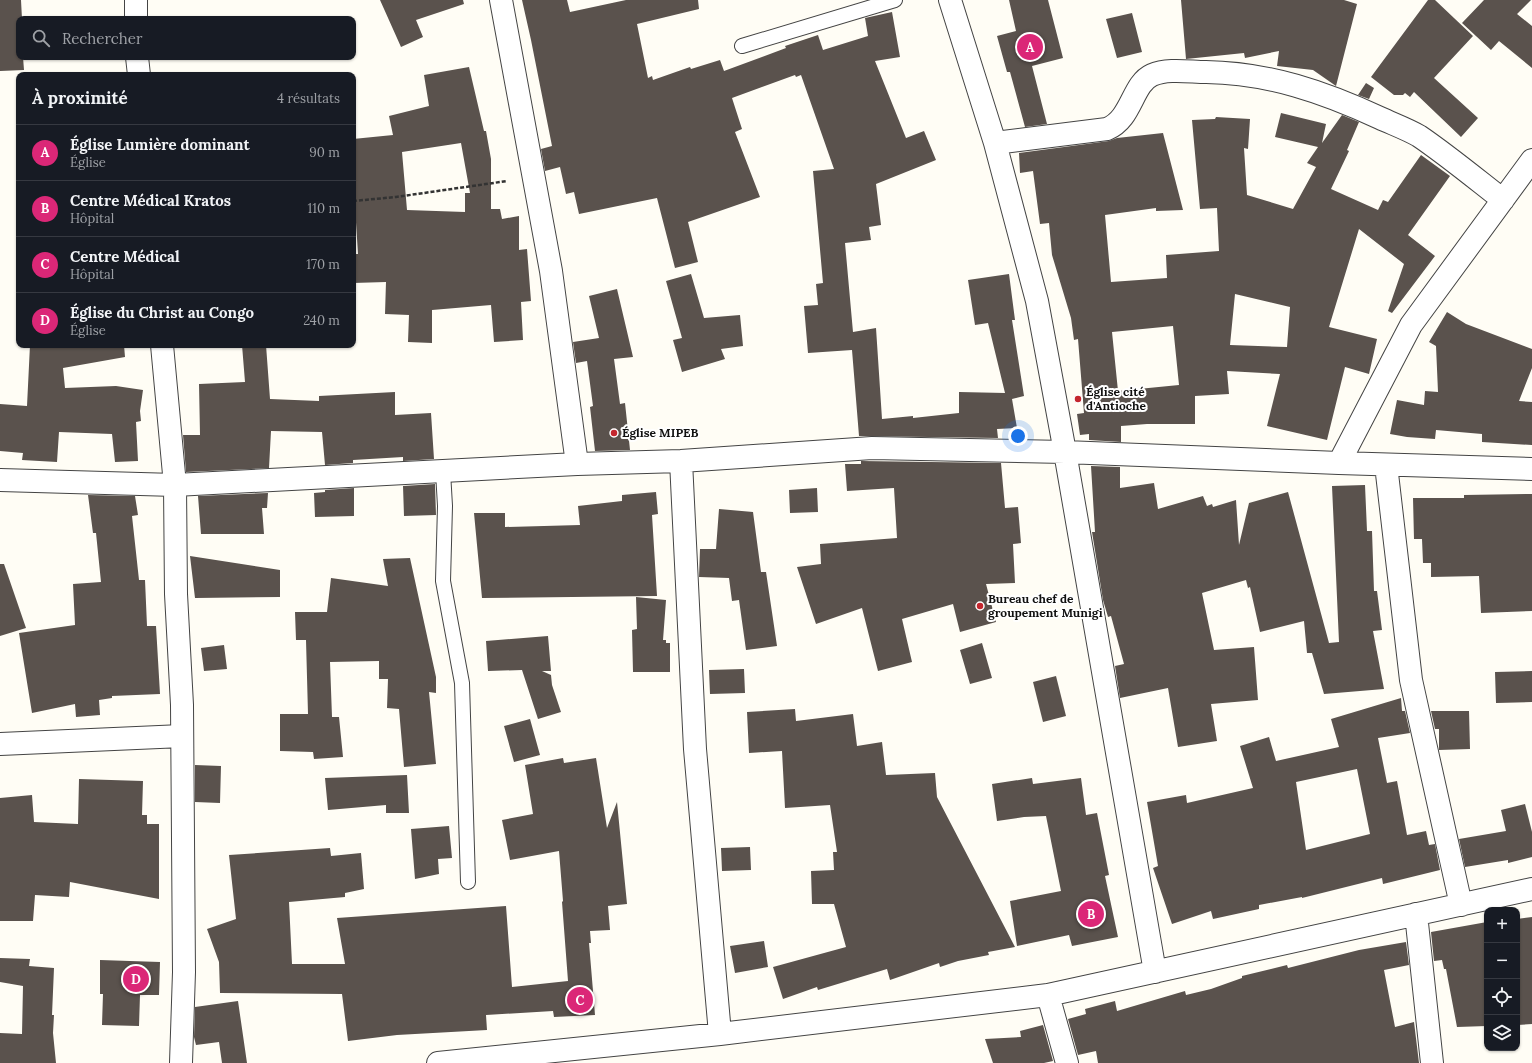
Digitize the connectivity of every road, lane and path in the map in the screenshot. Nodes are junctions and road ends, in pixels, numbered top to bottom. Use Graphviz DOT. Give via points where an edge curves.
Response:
graph roads {
  1 [pos="136,0"];
  2 [pos="501,0"];
  3 [pos="895,0"];
  4 [pos="950,0"];
  5 [pos="136,16"];
  6 [pos="742,46"];
  7 [pos="138,60"];
  8 [pos="139,72"];
  9 [pos="995,143"];
  10 [pos="1532,160"];
  11 [pos="534,176"];
  12 [pos="1503,200"];
  13 [pos="356,201"];
  14 [pos="162,348"];
  15 [pos="1065,452"];
  16 [pos="681,461"];
  17 [pos="1339,463"];
  18 [pos="577,464"];
  19 [pos="1386,464"];
  20 [pos="1532,469"];
  21 [pos="443,472"];
  22 [pos="0,480"];
  23 [pos="175,485"];
  24 [pos="182,736"];
  25 [pos="0,744"];
  26 [pos="468,882"];
  27 [pos="1532,889"];
  28 [pos="1461,905"];
  29 [pos="1416,914"];
  30 [pos="1155,972"];
  31 [pos="1048,995"];
  32 [pos="720,1034"];
  33 [pos="181,1063"];
  34 [pos="438,1063"];
  35 [pos="1067,1063"];
  36 [pos="1432,1063"];
  1 -- 5 [label="street"];
  2 -- 11 [label="street"];
  3 -- 6 [label="lane"];
  4 -- 9 [label="street"];
  7 -- 8 [label="street"];
  9 -- 12 [label="street" via="1107,129 1122,119 1144,81 1151,76 1162,72 1228,72 1273,79 1345,101 1418,136"];
  9 -- 15 [label="street" via="1037,301"];
  10 -- 12 [label="street"];
  11 -- 13 [label="path"];
  11 -- 18 [label="street" via="551,271"];
  12 -- 17 [label="street" via="1411,325"];
  14 -- 23 [label="street"];
  15 -- 16 [label="street" via="872,448"];
  15 -- 17 [label="street"];
  15 -- 30 [label="street"];
  16 -- 18 [label="street"];
  16 -- 32 [label="street" via="695,749"];
  17 -- 19 [label="street"];
  18 -- 21 [label="street"];
  19 -- 20 [label="street"];
  19 -- 28 [label="street" via="1411,680"];
  21 -- 23 [label="street"];
  21 -- 26 [label="lane" via="443,581 462,683"];
  22 -- 23 [label="street"];
  23 -- 24 [label="street" via="176,594"];
  24 -- 25 [label="street"];
  24 -- 33 [label="street" via="184,972"];
  27 -- 28 [label="street"];
  28 -- 29 [label="street"];
  29 -- 30 [label="street"];
  29 -- 36 [label="street"];
  30 -- 31 [label="street"];
  31 -- 32 [label="street"];
  31 -- 35 [label="street"];
  32 -- 34 [label="street"];
}
